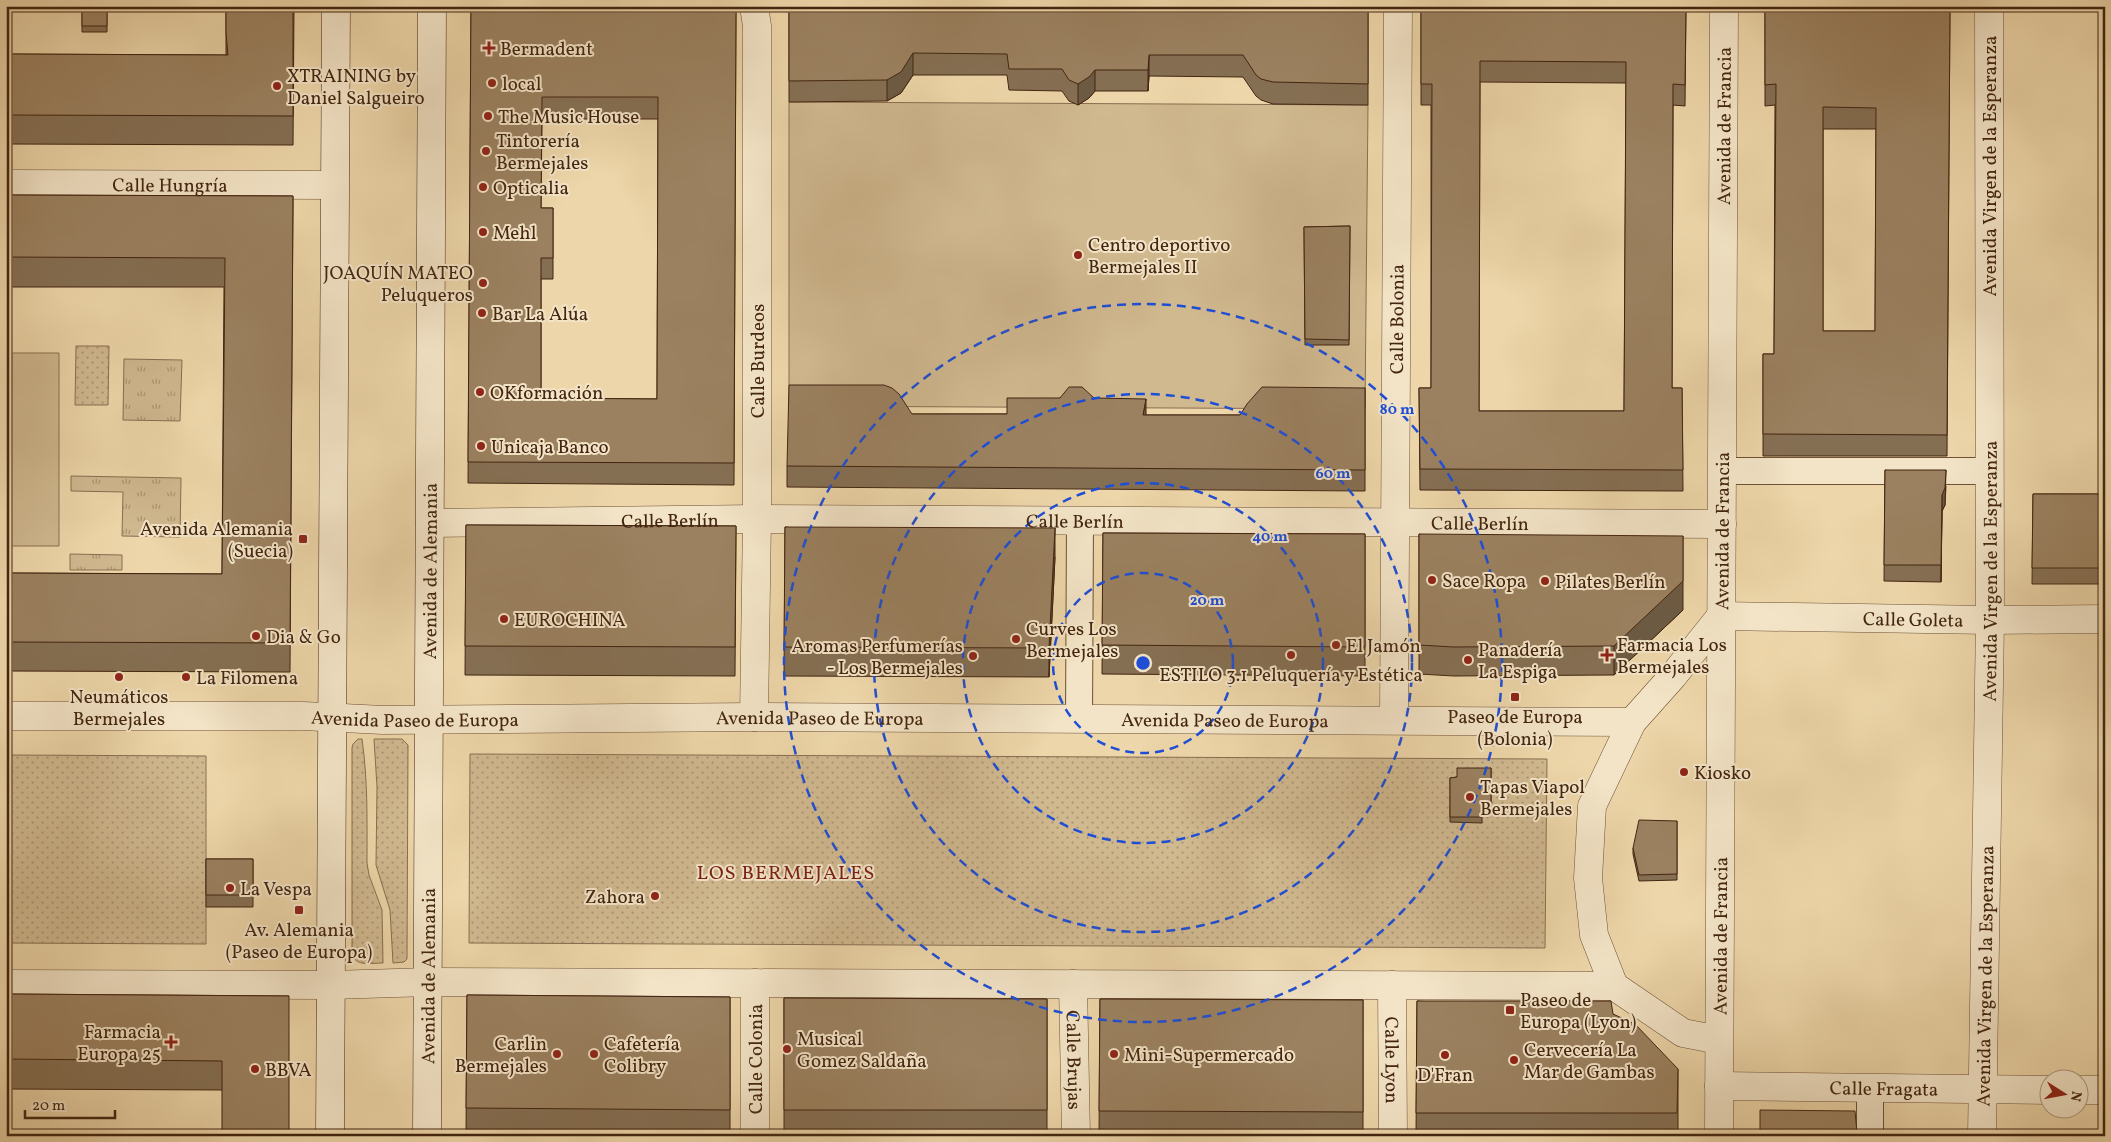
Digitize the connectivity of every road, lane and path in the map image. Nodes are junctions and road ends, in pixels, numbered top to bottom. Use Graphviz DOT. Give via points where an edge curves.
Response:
graph roads {
  1 [pos="336,6"];
  2 [pos="432,6"];
  3 [pos="754,6"];
  4 [pos="1398,6"];
  5 [pos="1724,6"];
  6 [pos="1989,6"];
  7 [pos="6,184"];
  8 [pos="334,185"];
  9 [pos="1722,471"];
  10 [pos="1990,471"];
  11 [pos="757,520"];
  12 [pos="1080,521"];
  13 [pos="1397,522"];
  14 [pos="430,523"];
  15 [pos="1722,524"];
  16 [pos="1721,616"];
  17 [pos="2105,619"];
  18 [pos="1990,620"];
  19 [pos="6,716"];
  20 [pos="332,717"];
  21 [pos="754,717"];
  22 [pos="1079,718"];
  23 [pos="428,719"];
  24 [pos="1394,720"];
  25 [pos="1632,722"];
  26 [pos="429,982"];
  27 [pos="755,983"];
  28 [pos="6,984"];
  29 [pos="1073,984"];
  30 [pos="331,985"];
  31 [pos="1392,985"];
  32 [pos="1614,986"];
  33 [pos="1719,1040"];
  34 [pos="1719,1086"];
  35 [pos="1870,1088"];
  36 [pos="1982,1089"];
  37 [pos="2038,1090"];
  38 [pos="2088,1090"];
  39 [pos="2105,1090"];
  40 [pos="330,1136"];
  41 [pos="427,1136"];
  42 [pos="755,1136"];
  43 [pos="1076,1136"];
  44 [pos="1392,1136"];
  45 [pos="1719,1136"];
  46 [pos="1870,1136"];
  47 [pos="1982,1136"];
  1 -- 8 [label="street"];
  2 -- 14 [label="street, Avenida de Alemania"];
  3 -- 11 [label="street, Calle Burdeos" via="757,26"];
  4 -- 13 [label="street, Calle Bolonia"];
  5 -- 9 [label="street, Avenida de Francia"];
  6 -- 10 [label="street, Avenida Virgen de la Esperanza"];
  7 -- 8 [label="street, Calle Hungría"];
  8 -- 20 [label="street"];
  9 -- 10 [label="street"];
  9 -- 15 [label="street, Avenida de Francia"];
  10 -- 18 [label="street, Avenida Virgen de la Esperanza"];
  11 -- 12 [label="street, Calle Berlín"];
  11 -- 14 [label="street, Calle Berlín"];
  11 -- 21 [label="street, Calle Burdeos"];
  12 -- 13 [label="street, Calle Berlín"];
  12 -- 22 [label="street"];
  13 -- 15 [label="street, Calle Berlín"];
  13 -- 24 [label="street, Calle Bolonia"];
  14 -- 23 [label="street, Avenida de Alemania"];
  15 -- 16 [label="street, Avenida de Francia"];
  16 -- 18 [label="street, Calle Goleta"];
  16 -- 25 [label="street"];
  16 -- 33 [label="street, Avenida de Francia"];
  17 -- 18 [label="street, Calle Goleta"];
  18 -- 36 [label="street, Avenida Virgen de la Esperanza"];
  19 -- 20 [label="street, Avenida Paseo de Europa"];
  20 -- 23 [label="street, Avenida Paseo de Europa"];
  20 -- 30 [label="street"];
  21 -- 22 [label="street, Avenida Paseo de Europa"];
  21 -- 23 [label="street, Avenida Paseo de Europa"];
  22 -- 24 [label="street, Avenida Paseo de Europa"];
  23 -- 26 [label="street, Avenida de Alemania"];
  24 -- 25 [label="street, Avenida Paseo de Europa"];
  25 -- 32 [label="street" via="1592,806 1588,878 1594,936"];
  26 -- 27 [label="street"];
  26 -- 30 [label="street"];
  26 -- 41 [label="street, Avenida de Alemania"];
  27 -- 29 [label="street"];
  27 -- 42 [label="street, Calle Colonia"];
  28 -- 30 [label="street"];
  29 -- 31 [label="street"];
  29 -- 43 [label="street, Calle Brujas"];
  30 -- 40 [label="street"];
  31 -- 32 [label="street"];
  31 -- 44 [label="street, Calle Lyon"];
  32 -- 33 [label="street" via="1683,1032"];
  33 -- 34 [label="street, Avenida de Francia"];
  34 -- 35 [label="street, Calle Fragata"];
  34 -- 45 [label="street, Avenida de Francia"];
  35 -- 36 [label="street, Calle Fragata"];
  35 -- 46 [label="street"];
  36 -- 37 [label="street, Calle Fragata"];
  36 -- 47 [label="street, Avenida Virgen de la Esperanza"];
  38 -- 39 [label="street"];
}
